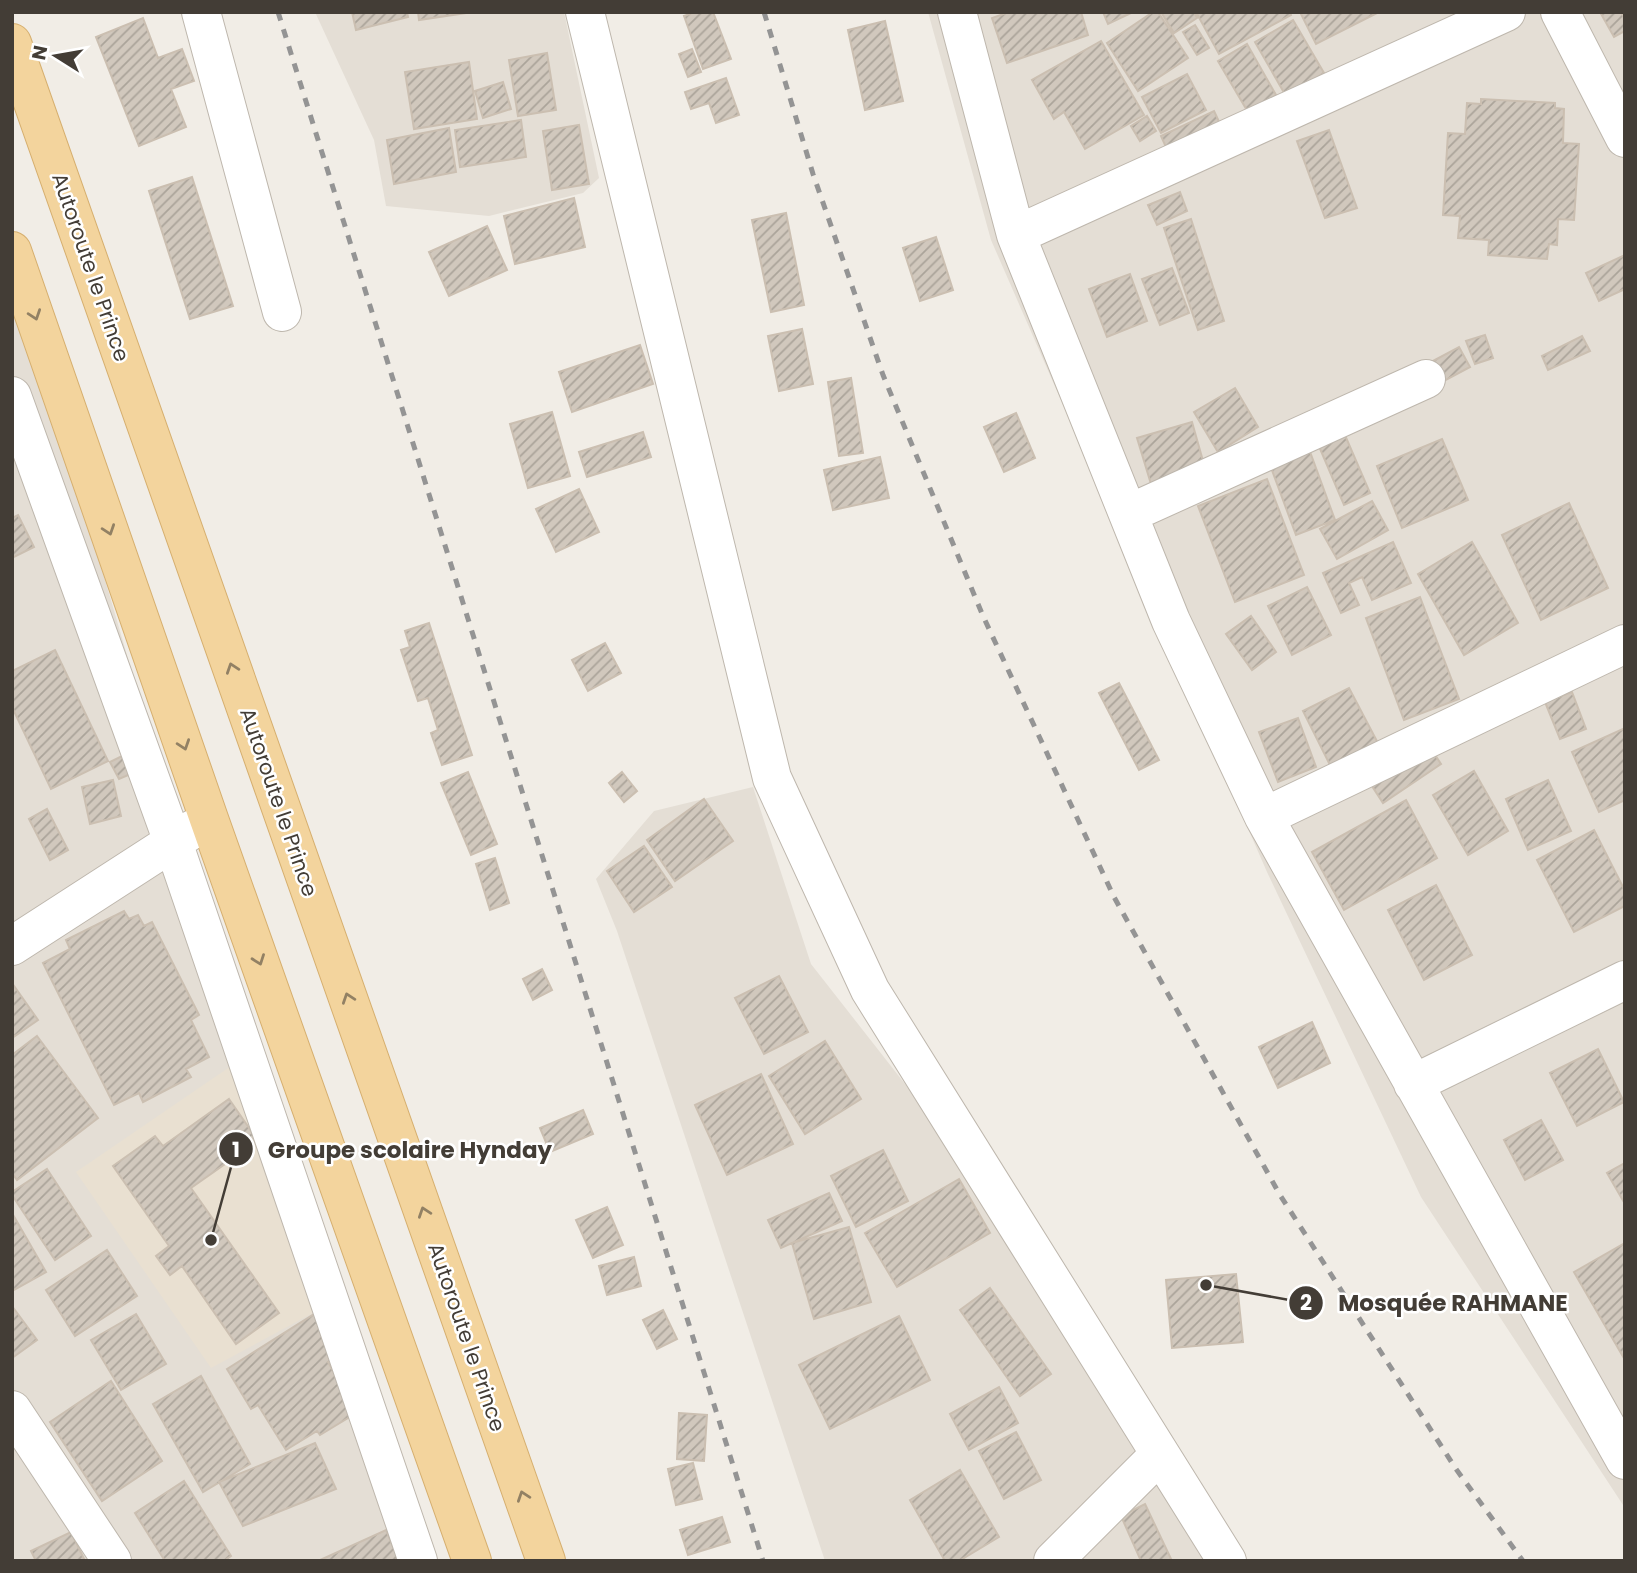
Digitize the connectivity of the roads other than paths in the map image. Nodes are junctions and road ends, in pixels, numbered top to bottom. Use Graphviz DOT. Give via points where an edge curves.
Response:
graph roads {
  1 [pos="201,12"];
  2 [pos="585,12"];
  3 [pos="957,12"];
  4 [pos="1506,12"];
  5 [pos="1560,12"];
  6 [pos="12,43"];
  7 [pos="1625,138"];
  8 [pos="1016,235"];
  9 [pos="12,251"];
  10 [pos="282,312"];
  11 [pos="1426,379"];
  12 [pos="12,396"];
  13 [pos="1128,514"];
  14 [pos="1625,644"];
  15 [pos="1264,817"];
  16 [pos="209,819"];
  17 [pos="173,842"];
  18 [pos="12,946"];
  19 [pos="1625,980"];
  20 [pos="1413,1084"];
  21 [pos="12,1410"];
  22 [pos="1160,1454"];
  23 [pos="1625,1460"];
  24 [pos="112,1561"];
  25 [pos="418,1561"];
  26 [pos="472,1561"];
  27 [pos="546,1561"];
  28 [pos="1053,1561"];
  29 [pos="1227,1561"];
  1 -- 10 [label="street"];
  2 -- 22 [label="street" via="772,778 870,989"];
  3 -- 8 [label="street"];
  4 -- 8 [label="street"];
  5 -- 7 [label="street"];
  27 -- 6 [label="main road, Autoroute le Prince, one-way"];
  8 -- 13 [label="street"];
  9 -- 16 [label="main road, one-way"];
  11 -- 13 [label="street"];
  12 -- 17 [label="street"];
  13 -- 15 [label="street" via="1171,621"];
  14 -- 15 [label="street"];
  15 -- 20 [label="street"];
  16 -- 17 [label="street"];
  16 -- 26 [label="main road, one-way"];
  17 -- 18 [label="street"];
  17 -- 25 [label="street"];
  19 -- 20 [label="street"];
  20 -- 23 [label="street"];
  21 -- 24 [label="street"];
  22 -- 28 [label="street"];
  22 -- 29 [label="street"];
}
